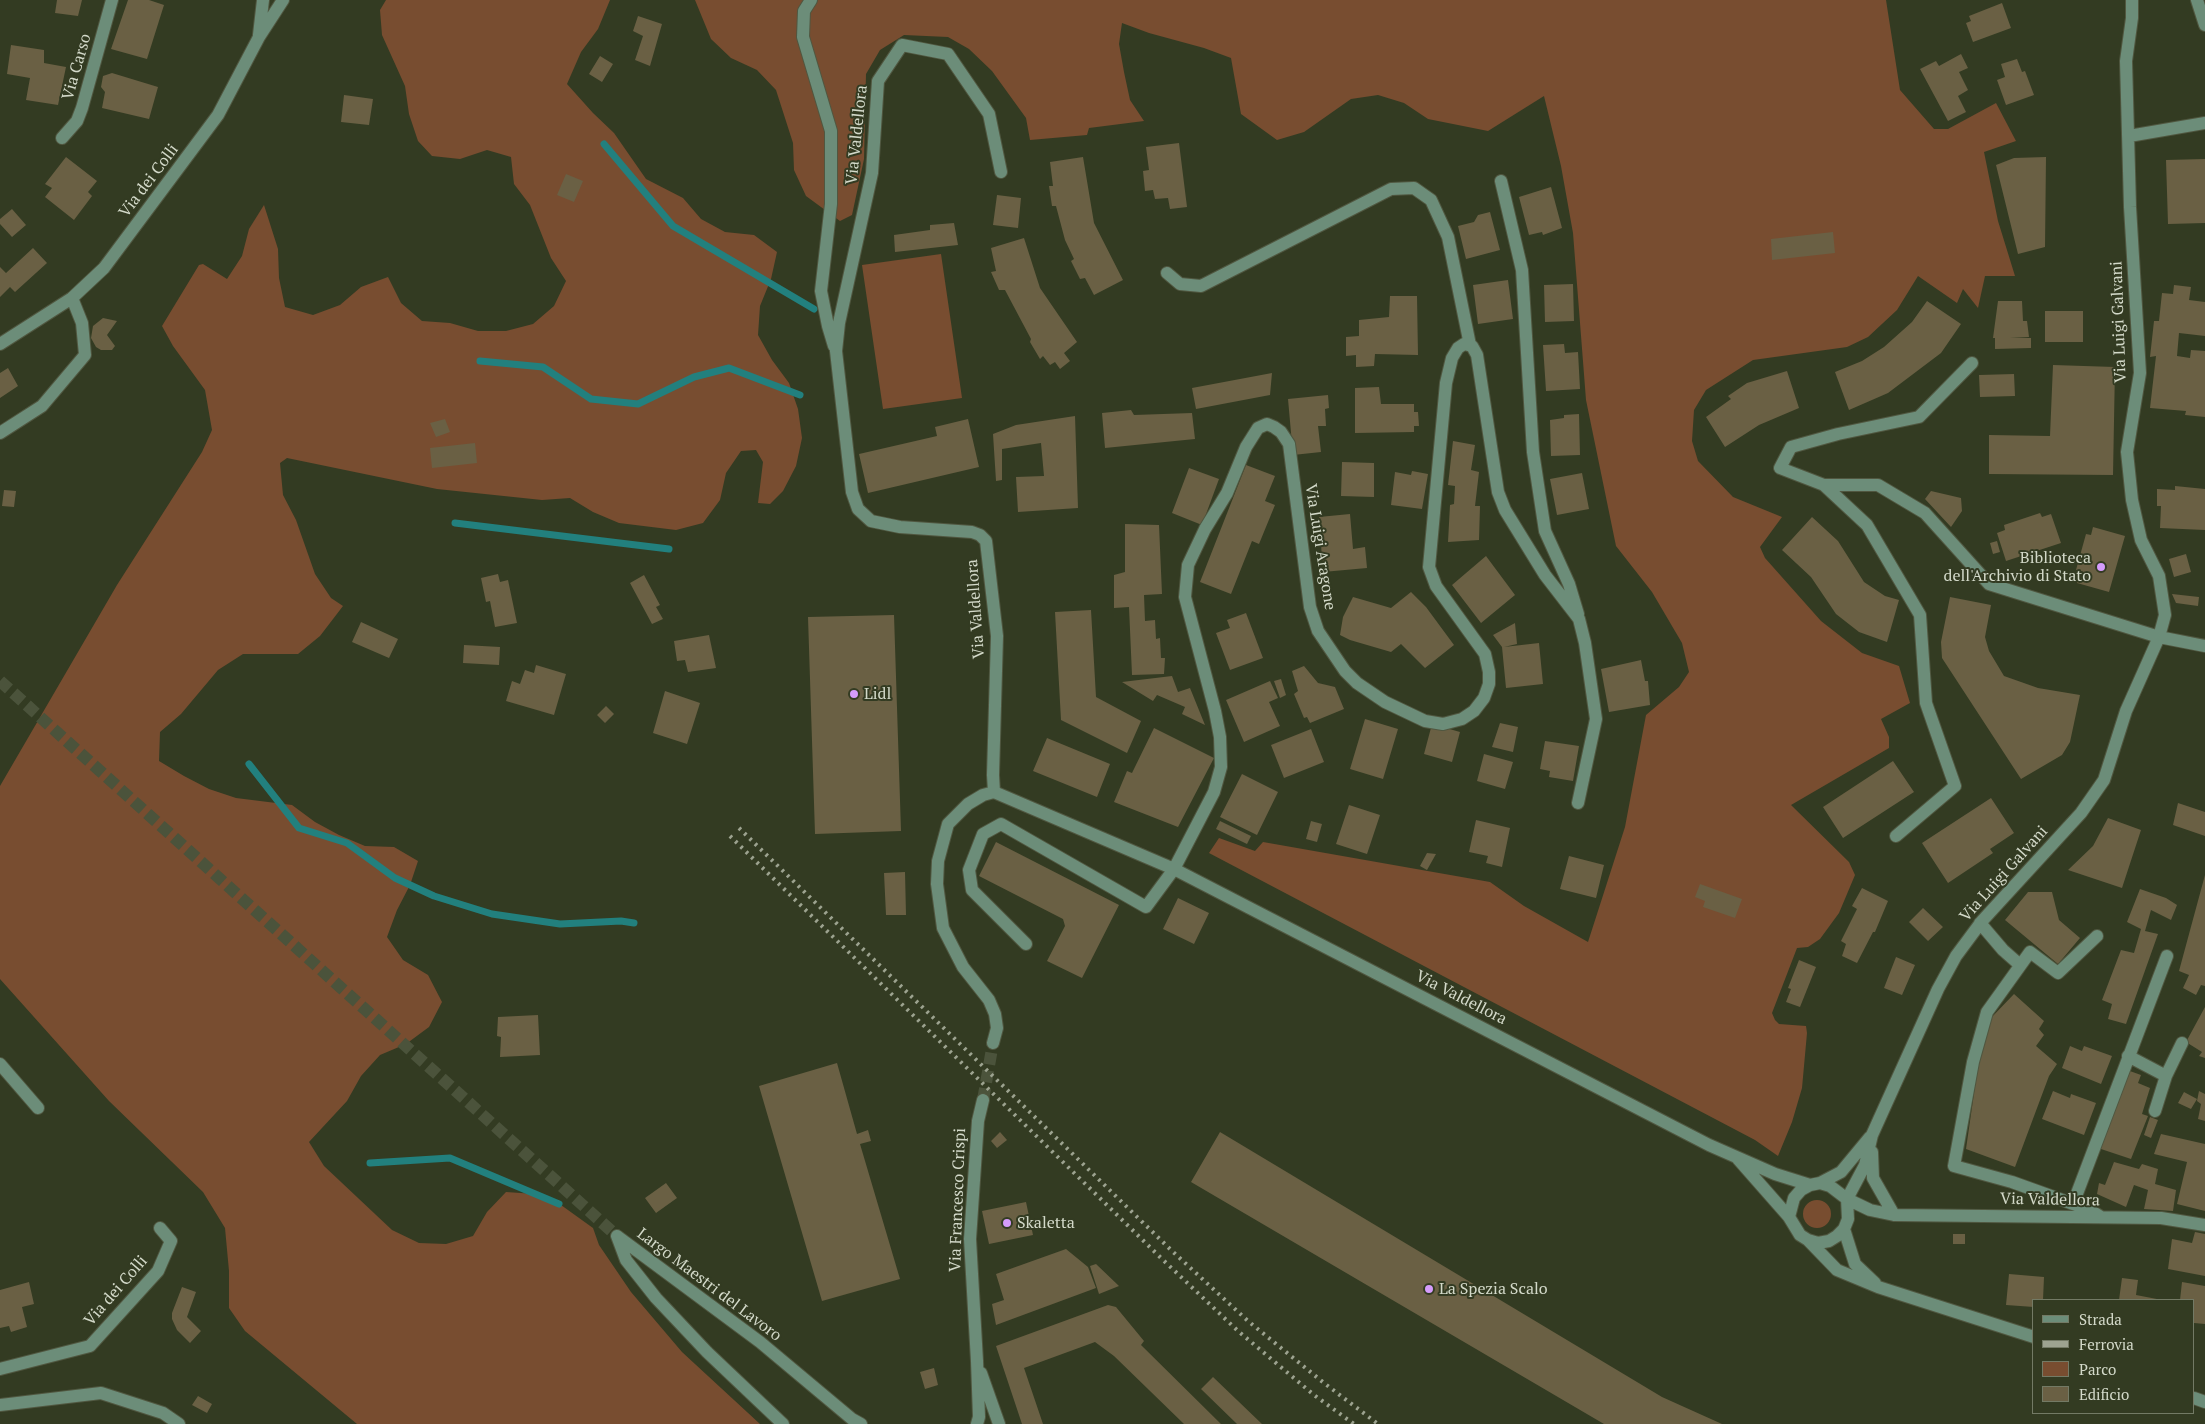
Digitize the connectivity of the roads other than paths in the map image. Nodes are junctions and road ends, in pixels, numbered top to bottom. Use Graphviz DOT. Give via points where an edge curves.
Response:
graph roads {
  1 [pos="112,0"];
  2 [pos="263,0"];
  3 [pos="283,0"];
  4 [pos="811,0"];
  5 [pos="2132,0"];
  6 [pos="2197,0"];
  7 [pos="2205,25"];
  8 [pos="259,37"];
  9 [pos="2205,123"];
  10 [pos="2129,136"];
  11 [pos="62,138"];
  12 [pos="1001,172"];
  13 [pos="1501,181"];
  14 [pos="1167,272"];
  15 [pos="72,298"];
  16 [pos="0,344"];
  17 [pos="1470,345"];
  18 [pos="836,351"];
  19 [pos="1972,363"];
  20 [pos="0,433"];
  21 [pos="1824,485"];
  22 [pos="1579,618"];
  23 [pos="2159,637"];
  24 [pos="2205,646"];
  25 [pos="994,792"];
  26 [pos="1578,803"];
  27 [pos="1896,836"];
  28 [pos="1174,869"];
  29 [pos="1980,923"];
  30 [pos="2096,936"];
  31 [pos="1026,944"];
  32 [pos="2167,956"];
  33 [pos="2020,966"];
  34 [pos="992,1043"];
  35 [pos="2182,1043"];
  36 [pos="2128,1056"];
  37 [pos="0,1064"];
  38 [pos="2166,1076"];
  39 [pos="983,1100"];
  40 [pos="38,1108"];
  41 [pos="2155,1111"];
  42 [pos="1872,1135"];
  43 [pos="1734,1155"];
  44 [pos="1815,1184"];
  45 [pos="1847,1199"];
  46 [pos="2073,1204"];
  47 [pos="1894,1215"];
  48 [pos="1789,1217"];
  49 [pos="2101,1217"];
  50 [pos="2205,1225"];
  51 [pos="160,1228"];
  52 [pos="1844,1229"];
  53 [pos="1808,1240"];
  54 [pos="1878,1287"];
  55 [pos="2032,1336"];
  56 [pos="977,1361"];
  57 [pos="0,1369"];
  58 [pos="0,1405"];
  59 [pos="179,1424"];
  60 [pos="783,1424"];
  61 [pos="860,1424"];
  62 [pos="977,1424"];
  63 [pos="999,1424"];
  1 -- 11 [label="street, Via Carso" via="82,108 77,121"];
  2 -- 8 [label="street"];
  3 -- 8 [label="street, Via dei Colli"];
  4 -- 18 [label="street, Via Valdellora" via="804,11 803,37 831,132 830,204 822,291"];
  5 -- 10 [label="street, Via Luigi Galvani" via="2126,61"];
  6 -- 7 [label="street"];
  8 -- 15 [label="street, Via dei Colli" via="218,115 104,268"];
  9 -- 10 [label="street"];
  10 -- 23 [label="street, Via Luigi Galvani" via="2140,373 2128,452 2132,500 2141,540 2159,576 2165,615"];
  12 -- 18 [label="street, Via Valdellora" via="989,114 948,54 902,45 878,80 872,173"];
  13 -- 22 [label="street" via="1522,270 1533,452 1545,531 1569,584"];
  14 -- 17 [label="street" via="1180,284 1201,286 1391,189 1414,188 1431,200 1448,237"];
  15 -- 16 [label="street, Via dei Colli"];
  15 -- 20 [label="street" via="82,323 85,355 42,406"];
  17 -- 22 [label="street" via="1477,355 1498,492 1505,510 1545,575"];
  17 -- 28 [label="street, Via Luigi Aragone" via="1458,348 1446,383 1429,567 1436,586 1484,654 1489,684 1484,698 1462,719 1443,724 1424,721 1386,702 1356,683 1345,671 1318,631 1310,607 1289,444 1274,427 1267,424 1258,428 1188,565 1184,596 1215,711 1221,767 1214,792"];
  18 -- 25 [label="street, Via Valdellora" via="852,492 858,509 871,521 900,527 972,532 986,541 997,636"];
  19 -- 21 [label="street" via="1919,417 1791,447 1780,468"];
  21 -- 23 [label="street" via="1878,485 1925,513 1989,584"];
  21 -- 27 [label="street" via="1867,525 1920,615 1926,703 1956,786"];
  22 -- 26 [label="street" via="1596,719"];
  23 -- 24 [label="street"];
  23 -- 29 [label="street, Via Luigi Galvani" via="2126,711 2104,780 2082,813"];
  25 -- 28 [label="street, Via Valdellora"];
  25 -- 34 [label="street" via="968,804 948,824 938,861 937,884 943,928 963,967 996,1014 997,1028"];
  28 -- 31 [label="street" via="1146,907 1002,824 995,827 983,834 969,870 972,890"];
  28 -- 43 [label="street, Via Valdellora" via="1701,1141"];
  29 -- 33 [label="street"];
  29 -- 42 [label="street, Via Luigi Galvani" via="1956,956 1938,989"];
  30 -- 33 [label="street" via="2058,973 2030,952"];
  32 -- 36 [label="street"];
  33 -- 46 [label="street" via="1987,1012 1973,1062 1954,1166"];
  35 -- 38 [label="street"];
  36 -- 38 [label="street"];
  36 -- 46 [label="street"];
  37 -- 40 [label="street"];
  38 -- 41 [label="street"];
  39 -- 56 [label="street, Via Francesco Crispi" via="977,1130 970,1239"];
  42 -- 44 [label="street, Via Luigi Galvani" via="1841,1172"];
  42 -- 45 [label="street, Via Luigi Galvani" via="1865,1165"];
  42 -- 47 [label="street" via="1873,1178"];
  43 -- 44 [label="street, Via Valdellora" via="1775,1174"];
  43 -- 48 [label="street, Via Valdellora"];
  44 -- 45 [label="street, Via Valdellora" via="1830,1186"];
  44 -- 48 [label="street" via="1801,1190 1794,1198"];
  45 -- 47 [label="street, Via Valdellora" via="1870,1210"];
  45 -- 52 [label="street, Via Valdellora" via="1848,1219"];
  46 -- 49 [label="street"];
  47 -- 49 [label="street, Via Valdellora"];
  48 -- 53 [label="street, Via Valdellora" via="1800,1235"];
  49 -- 50 [label="street, Via Valdellora" via="2161,1218"];
  51 -- 57 [label="street, Via dei Colli" via="171,1241 158,1271 90,1346"];
  52 -- 53 [label="street" via="1828,1241"];
  52 -- 54 [label="street, Via Valdellora" via="1855,1264"];
  53 -- 54 [label="street, Via Valdellora" via="1837,1270"];
  54 -- 55 [label="street, Via Valdellora"];
  56 -- 62 [label="street, Via Francesco Crispi"];
  56 -- 63 [label="street, Via Francesco Crispi"];
  58 -- 59 [label="street" via="100,1393 163,1413"];
  60 -- 61 [label="street, Largo Maestri del Lavoro" via="656,1298 626,1260 617,1236 760,1342"];
}
